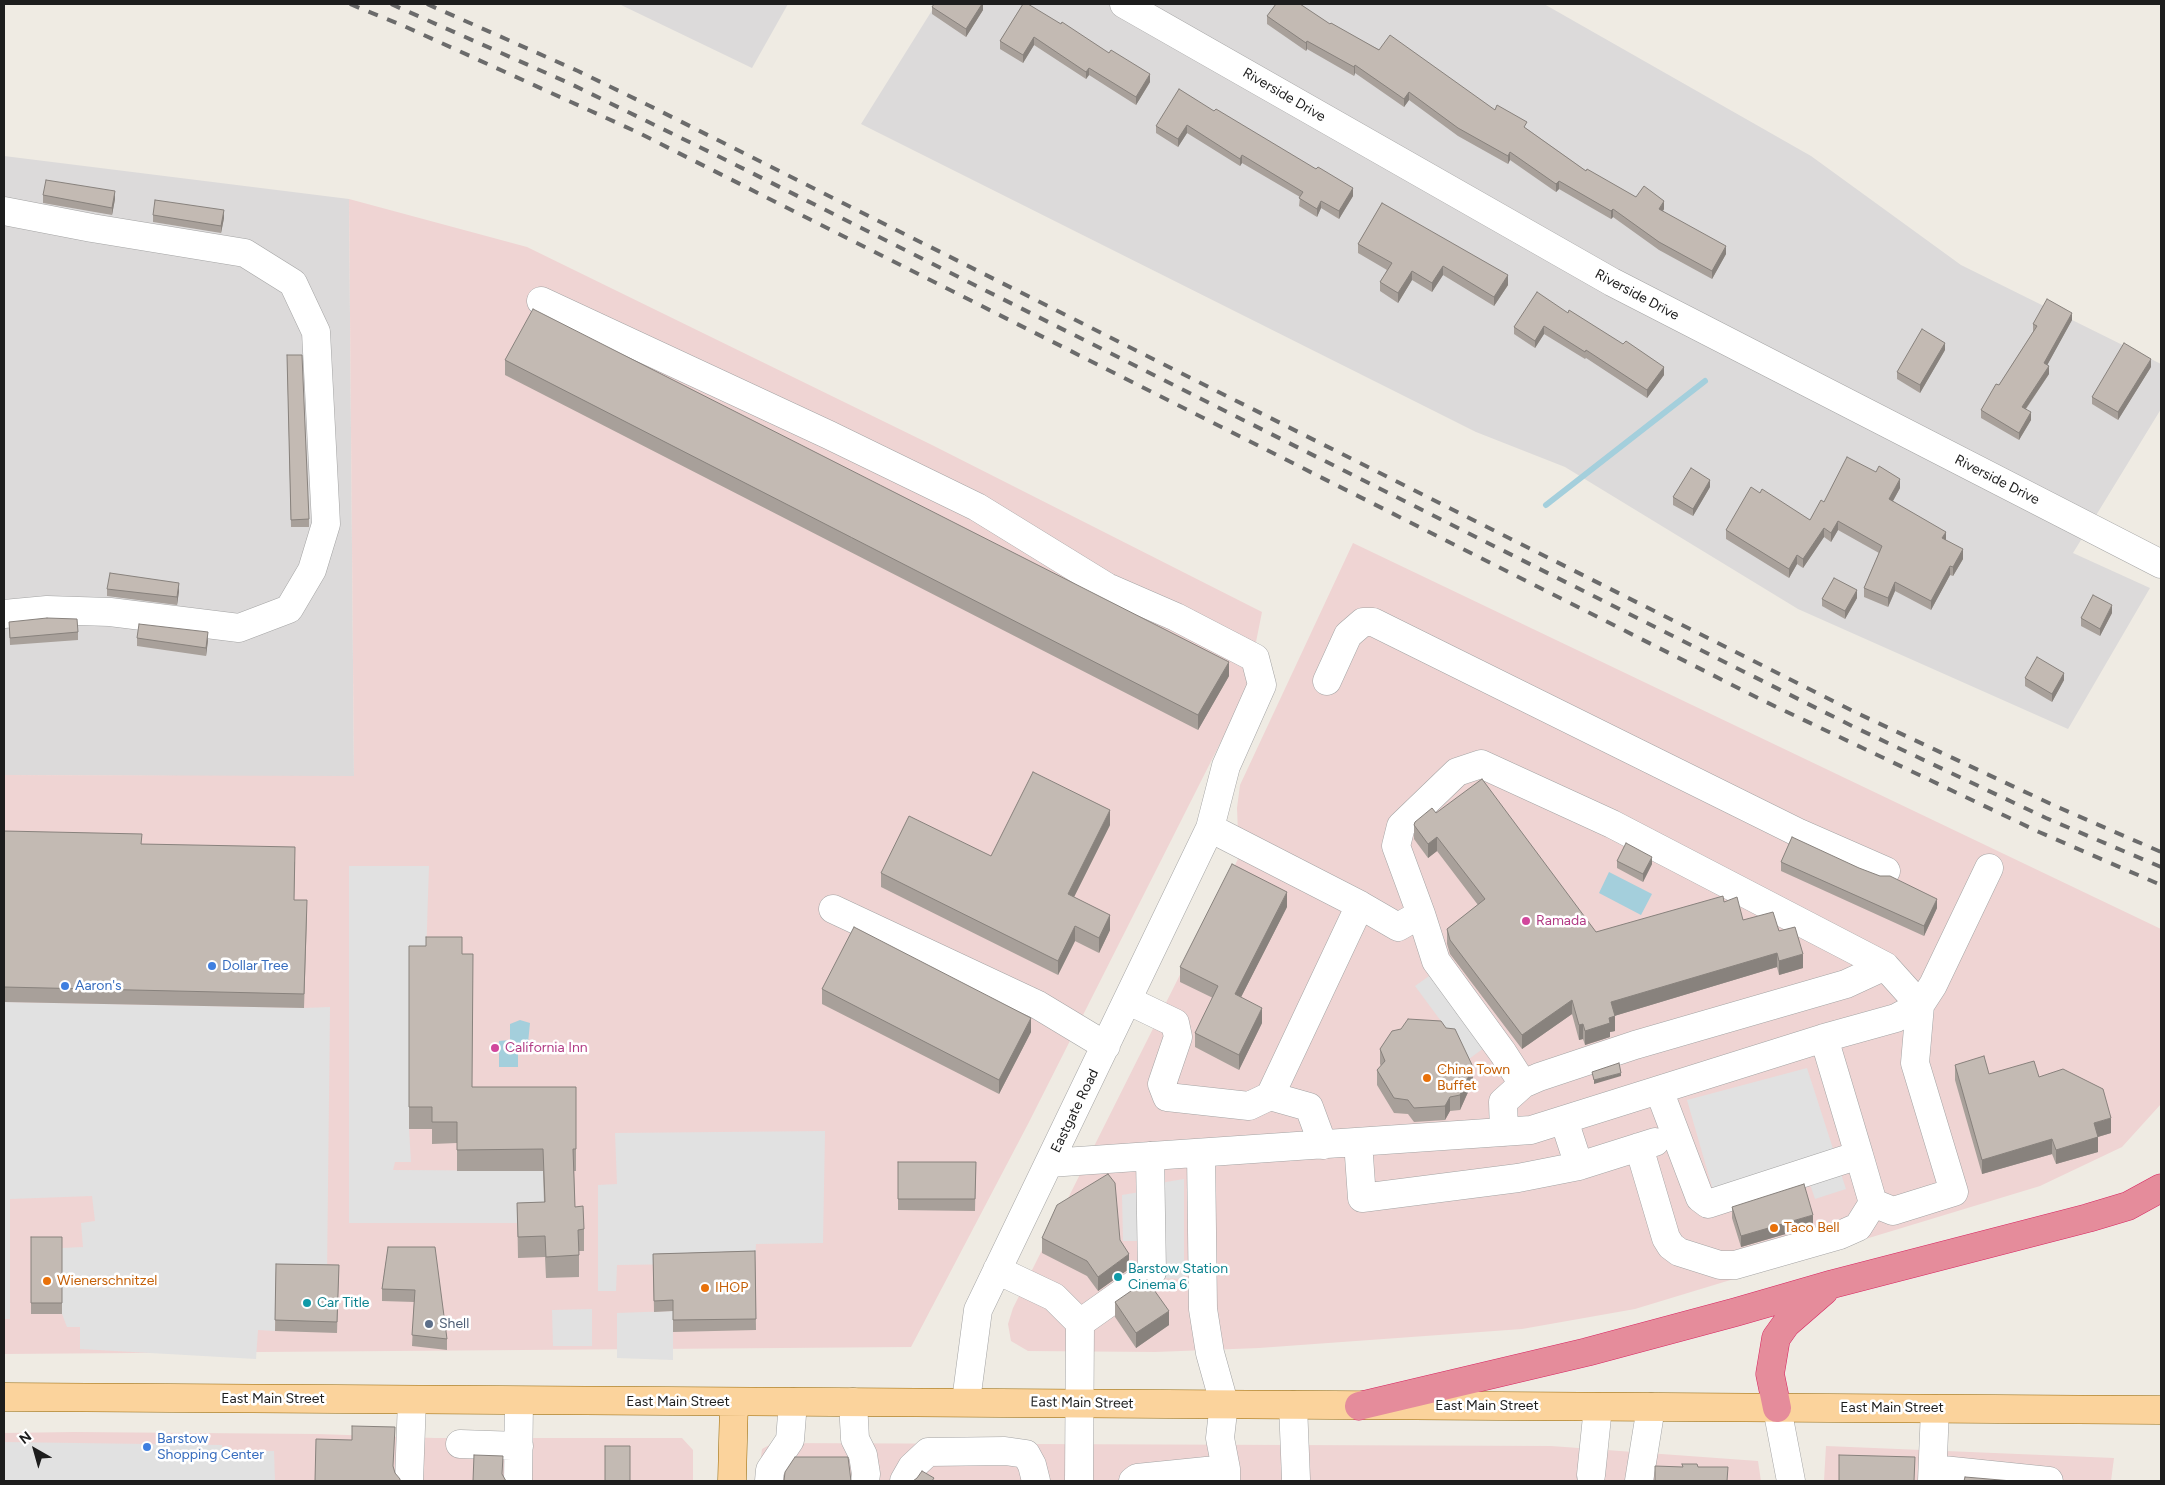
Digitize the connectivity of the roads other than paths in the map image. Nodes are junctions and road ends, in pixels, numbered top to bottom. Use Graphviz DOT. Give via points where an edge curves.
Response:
graph roads {
  1 [pos="1124,4"];
  2 [pos="4,211"];
  3 [pos="541,301"];
  4 [pos="2161,564"];
  5 [pos="4,614"];
  6 [pos="1327,681"];
  7 [pos="1210,828"];
  8 [pos="1989,868"];
  9 [pos="1886,871"];
  10 [pos="1360,905"];
  11 [pos="833,909"];
  12 [pos="1421,914"];
  13 [pos="1885,966"];
  14 [pos="1128,1001"];
  15 [pos="1920,1005"];
  16 [pos="1824,1038"];
  17 [pos="1106,1046"];
  18 [pos="1522,1084"];
  19 [pos="1659,1090"];
  20 [pos="1270,1096"];
  21 [pos="1564,1120"];
  22 [pos="1504,1132"];
  23 [pos="1676,1136"];
  24 [pos="1358,1142"];
  25 [pos="1323,1145"];
  26 [pos="1639,1147"];
  27 [pos="1201,1153"];
  28 [pos="1859,1155"];
  29 [pos="1150,1156"];
  30 [pos="1049,1163"];
  31 [pos="1579,1166"];
  32 [pos="2161,1188"];
  33 [pos="1873,1203"];
  34 [pos="997,1270"];
  35 [pos="1833,1284"];
  36 [pos="1080,1323"];
  37 [pos="4,1397"];
  38 [pos="412,1400"];
  39 [pos="519,1401"];
  40 [pos="734,1402"];
  41 [pos="793,1402"];
  42 [pos="853,1402"];
  43 [pos="966,1402"];
  44 [pos="1080,1404"];
  45 [pos="1236,1404"];
  46 [pos="1293,1405"];
  47 [pos="1359,1406"];
  48 [pos="1598,1407"];
  49 [pos="1651,1407"];
  50 [pos="1777,1408"];
  51 [pos="1935,1409"];
  52 [pos="2161,1410"];
  53 [pos="460,1444"];
  54 [pos="519,1446"];
  55 [pos="908,1474"];
  56 [pos="1226,1475"];
  57 [pos="1591,1475"];
  58 [pos="1933,1475"];
  59 [pos="1296,1479"];
  60 [pos="409,1481"];
  61 [pos="518,1481"];
  62 [pos="732,1481"];
  63 [pos="769,1481"];
  64 [pos="865,1481"];
  65 [pos="1022,1481"];
  66 [pos="1036,1481"];
  67 [pos="1079,1481"];
  68 [pos="1133,1481"];
  69 [pos="1640,1481"];
  70 [pos="1791,1481"];
  71 [pos="2049,1481"];
  1 -- 4 [label="street, Riverside Drive" via="1612,282"];
  2 -- 5 [label="street" via="245,253 292,283 316,332 326,524 312,570 289,609 239,628 110,612 47,610"];
  3 -- 7 [label="street, Eastgate Road" via="977,507 1107,586 1255,658 1262,685 1226,766"];
  6 -- 9 [label="street" via="1348,635 1363,622 1373,622 1797,832"];
  7 -- 10 [label="street"];
  7 -- 14 [label="street, Eastgate Road"];
  8 -- 15 [label="street" via="1933,985"];
  10 -- 12 [label="street" via="1398,927"];
  10 -- 20 [label="street"];
  11 -- 17 [label="street" via="1038,1005"];
  12 -- 13 [label="street" via="1396,846 1401,826 1457,772 1481,764 1612,824"];
  12 -- 18 [label="street" via="1436,961"];
  13 -- 15 [label="street"];
  13 -- 18 [label="street" via="1846,984 1627,1048"];
  14 -- 17 [label="street, Eastgate Road"];
  14 -- 20 [label="street" via="1175,1023 1178,1037 1162,1084 1167,1097 1249,1106"];
  15 -- 16 [label="street" via="1896,1018"];
  15 -- 33 [label="street" via="1916,1063 1954,1192 1893,1211"];
  16 -- 19 [label="street"];
  16 -- 28 [label="street"];
  17 -- 30 [label="street, Eastgate Road"];
  18 -- 22 [label="street" via="1503,1102"];
  19 -- 21 [label="street"];
  19 -- 23 [label="street"];
  20 -- 25 [label="street" via="1309,1107"];
  21 -- 22 [label="street" via="1531,1130"];
  21 -- 31 [label="street"];
  22 -- 24 [label="street"];
  23 -- 26 [label="street"];
  23 -- 28 [label="street" via="1700,1198 1708,1204"];
  24 -- 25 [label="street"];
  24 -- 31 [label="street" via="1362,1198 1518,1178"];
  25 -- 27 [label="street"];
  26 -- 31 [label="street"];
  26 -- 33 [label="street" via="1671,1246 1679,1252 1720,1265 1735,1265 1840,1235 1858,1227"];
  27 -- 29 [label="street"];
  27 -- 45 [label="street" via="1203,1308 1210,1353"];
  28 -- 33 [label="street"];
  29 -- 30 [label="street"];
  29 -- 36 [label="street" via="1152,1272"];
  30 -- 34 [label="street, Eastgate Road"];
  32 -- 35 [label="highway" via="2128,1206 2088,1218"];
  34 -- 36 [label="street" via="1054,1297"];
  34 -- 43 [label="street, Eastgate Road" via="978,1310"];
  35 -- 47 [label="highway" via="1588,1352"];
  35 -- 50 [label="highway" via="1786,1324 1776,1338 1770,1374"];
  36 -- 44 [label="street"];
  37 -- 38 [label="main road, East Main Street"];
  38 -- 39 [label="main road, East Main Street"];
  38 -- 60 [label="street"];
  39 -- 40 [label="main road, East Main Street"];
  39 -- 54 [label="street"];
  40 -- 41 [label="main road, East Main Street"];
  40 -- 62 [label="main road"];
  41 -- 42 [label="main road, East Main Street"];
  41 -- 63 [label="street" via="790,1440 770,1470"];
  42 -- 43 [label="main road, East Main Street"];
  42 -- 64 [label="street" via="855,1439 863,1455"];
  43 -- 44 [label="main road, East Main Street"];
  44 -- 45 [label="main road, East Main Street"];
  44 -- 67 [label="street"];
  45 -- 46 [label="main road, East Main Street"];
  45 -- 56 [label="street" via="1234,1438"];
  46 -- 47 [label="main road, East Main Street"];
  46 -- 59 [label="street"];
  47 -- 48 [label="main road, East Main Street"];
  48 -- 49 [label="main road, East Main Street"];
  48 -- 57 [label="street"];
  49 -- 50 [label="main road, East Main Street"];
  49 -- 69 [label="street"];
  50 -- 51 [label="main road, East Main Street"];
  50 -- 70 [label="street"];
  51 -- 52 [label="main road, East Main Street"];
  51 -- 58 [label="street"];
  53 -- 54 [label="street"];
  54 -- 61 [label="street"];
  55 -- 65 [label="street" via="1015,1468"];
  55 -- 66 [label="street" via="928,1452 1005,1451 1026,1454"];
  56 -- 68 [label="street" via="1137,1478"];
  58 -- 71 [label="street"];
}
